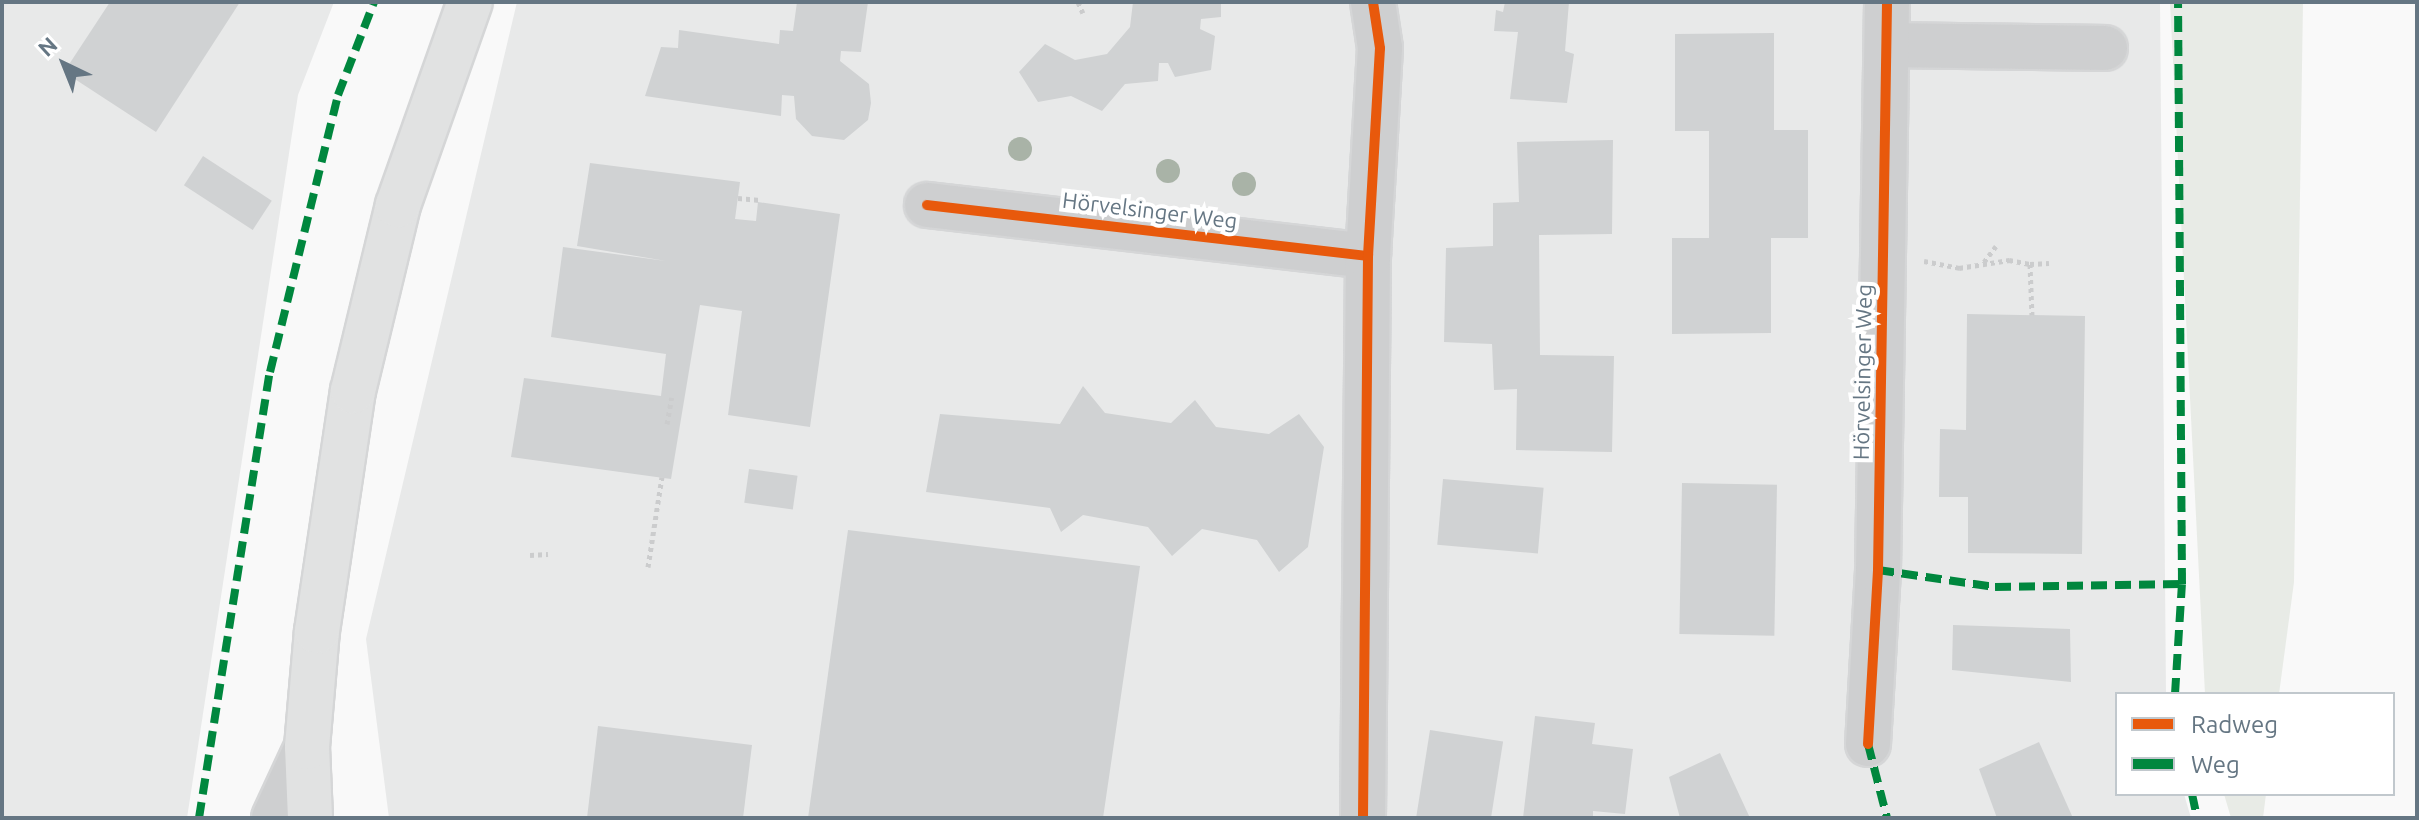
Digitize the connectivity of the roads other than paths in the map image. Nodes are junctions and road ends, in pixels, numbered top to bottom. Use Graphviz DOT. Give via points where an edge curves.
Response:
graph roads {
  1 [pos="470,2"];
  2 [pos="1373,2"];
  3 [pos="1887,2"];
  4 [pos="1888,45"];
  5 [pos="2105,48"];
  6 [pos="927,205"];
  7 [pos="1368,256"];
  8 [pos="1868,744"];
  9 [pos="307,747"];
  10 [pos="274,818"];
  11 [pos="310,818"];
  12 [pos="1363,818"];
  1 -- 9 [label="main road" via="398,205 353,391 317,631"];
  2 -- 7 [label="street" via="1380,48"];
  3 -- 4 [label="street, Hörvelsinger Weg"];
  4 -- 5 [label="street"];
  4 -- 8 [label="street, Hörvelsinger Weg"];
  6 -- 7 [label="street, Hörvelsinger Weg"];
  7 -- 12 [label="street"];
  9 -- 10 [label="street"];
  9 -- 11 [label="main road"];
}
